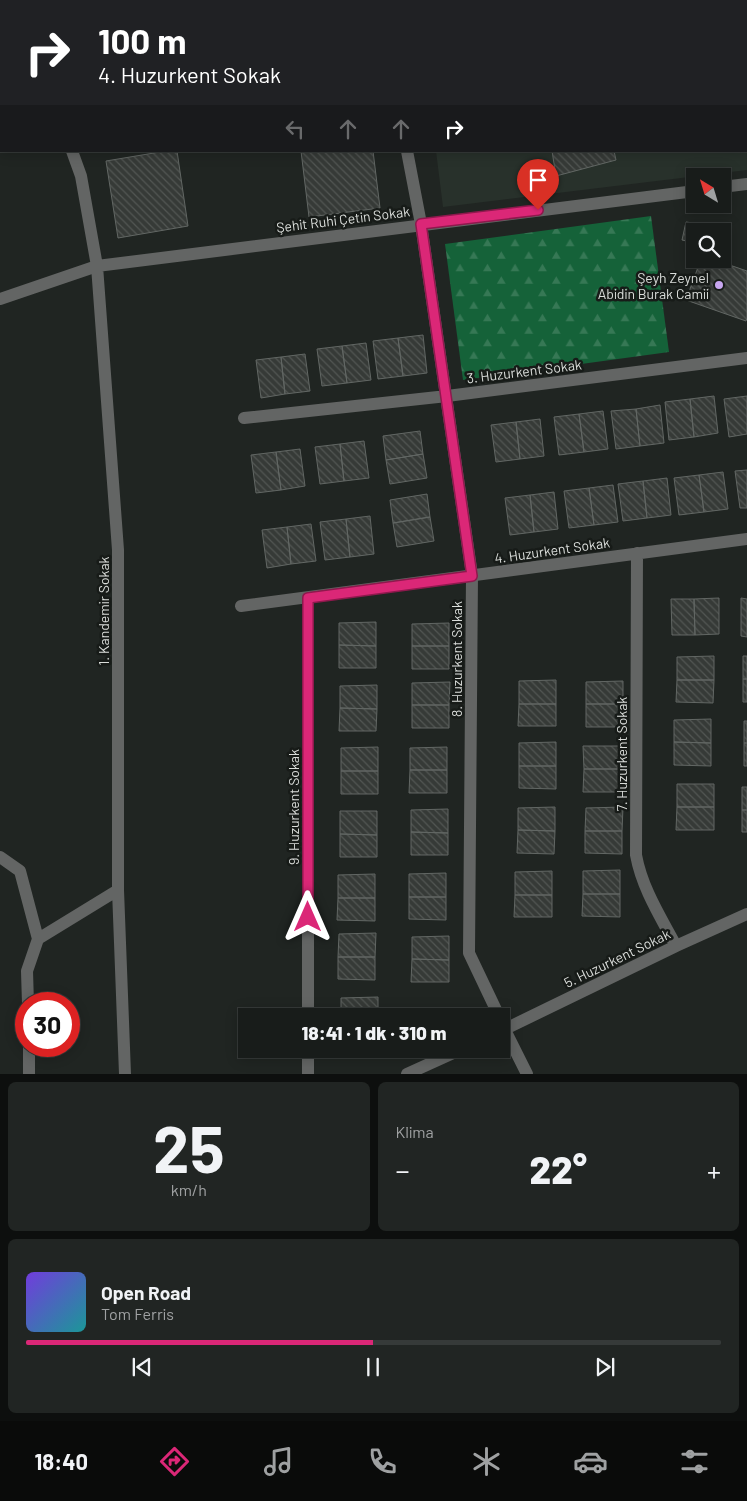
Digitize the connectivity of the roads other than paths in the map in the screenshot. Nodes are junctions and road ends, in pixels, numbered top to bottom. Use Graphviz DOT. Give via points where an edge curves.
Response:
graph roads {
  1 [pos="72,152"];
  2 [pos="407,152"];
  3 [pos="747,184"];
  4 [pos="731,186"];
  5 [pos="686,192"];
  6 [pos="421,224"];
  7 [pos="97,266"];
  8 [pos="0,299"];
  9 [pos="747,358"];
  10 [pos="446,396"];
  11 [pos="244,418"];
  12 [pos="747,539"];
  13 [pos="637,553"];
  14 [pos="472,576"];
  15 [pos="308,598"];
  16 [pos="241,606"];
  17 [pos="0,857"];
  18 [pos="118,890"];
  19 [pos="747,914"];
  20 [pos="38,939"];
  21 [pos="676,946"];
  22 [pos="28,992"];
  23 [pos="308,1008"];
  24 [pos="494,1008"];
  25 [pos="510,1024"];
  26 [pos="510,1043"];
  27 [pos="29,1057"];
  28 [pos="308,1058"];
  29 [pos="442,1058"];
  30 [pos="29,1074"];
  31 [pos="125,1074"];
  32 [pos="308,1074"];
  33 [pos="407,1074"];
  34 [pos="527,1074"];
  1 -- 7 [label="street, 1. Kandemir Sokak" via="81,176"];
  2 -- 6 [label="street, 8. Huzurkent Sokak"];
  3 -- 4 [label="street"];
  5 -- 6 [label="street, Şehit Ruhi Çetin Sokak"];
  6 -- 7 [label="street, Şehit Ruhi Çetin Sokak"];
  6 -- 10 [label="street, 8. Huzurkent Sokak"];
  7 -- 8 [label="street, Şehit Ruhi Çetin Sokak"];
  7 -- 18 [label="street, 1. Kandemir Sokak" via="118,550"];
  9 -- 10 [label="street, 3. Huzurkent Sokak"];
  10 -- 11 [label="street, 3. Huzurkent Sokak"];
  10 -- 14 [label="street, 8. Huzurkent Sokak"];
  12 -- 13 [label="street, 4. Huzurkent Sokak"];
  13 -- 14 [label="street, 4. Huzurkent Sokak"];
  13 -- 21 [label="street, 7. Huzurkent Sokak" via="636,855 645,887"];
  14 -- 15 [label="street, 4. Huzurkent Sokak"];
  14 -- 24 [label="street, 8. Huzurkent Sokak" via="469,953"];
  15 -- 16 [label="street, 4. Huzurkent Sokak"];
  15 -- 23 [label="street, 9. Huzurkent Sokak"];
  17 -- 20 [label="street" via="20,871"];
  18 -- 20 [label="street"];
  18 -- 31 [label="street, 1. Kandemir Sokak"];
  19 -- 21 [label="street, 5. Huzurkent Sokak"];
  20 -- 22 [label="street" via="27,971"];
  21 -- 25 [label="street, 5. Huzurkent Sokak"];
  26 -- 34 [label="street"];
  27 -- 30 [label="street"];
  28 -- 32 [label="street"];
  29 -- 33 [label="street"];
}
